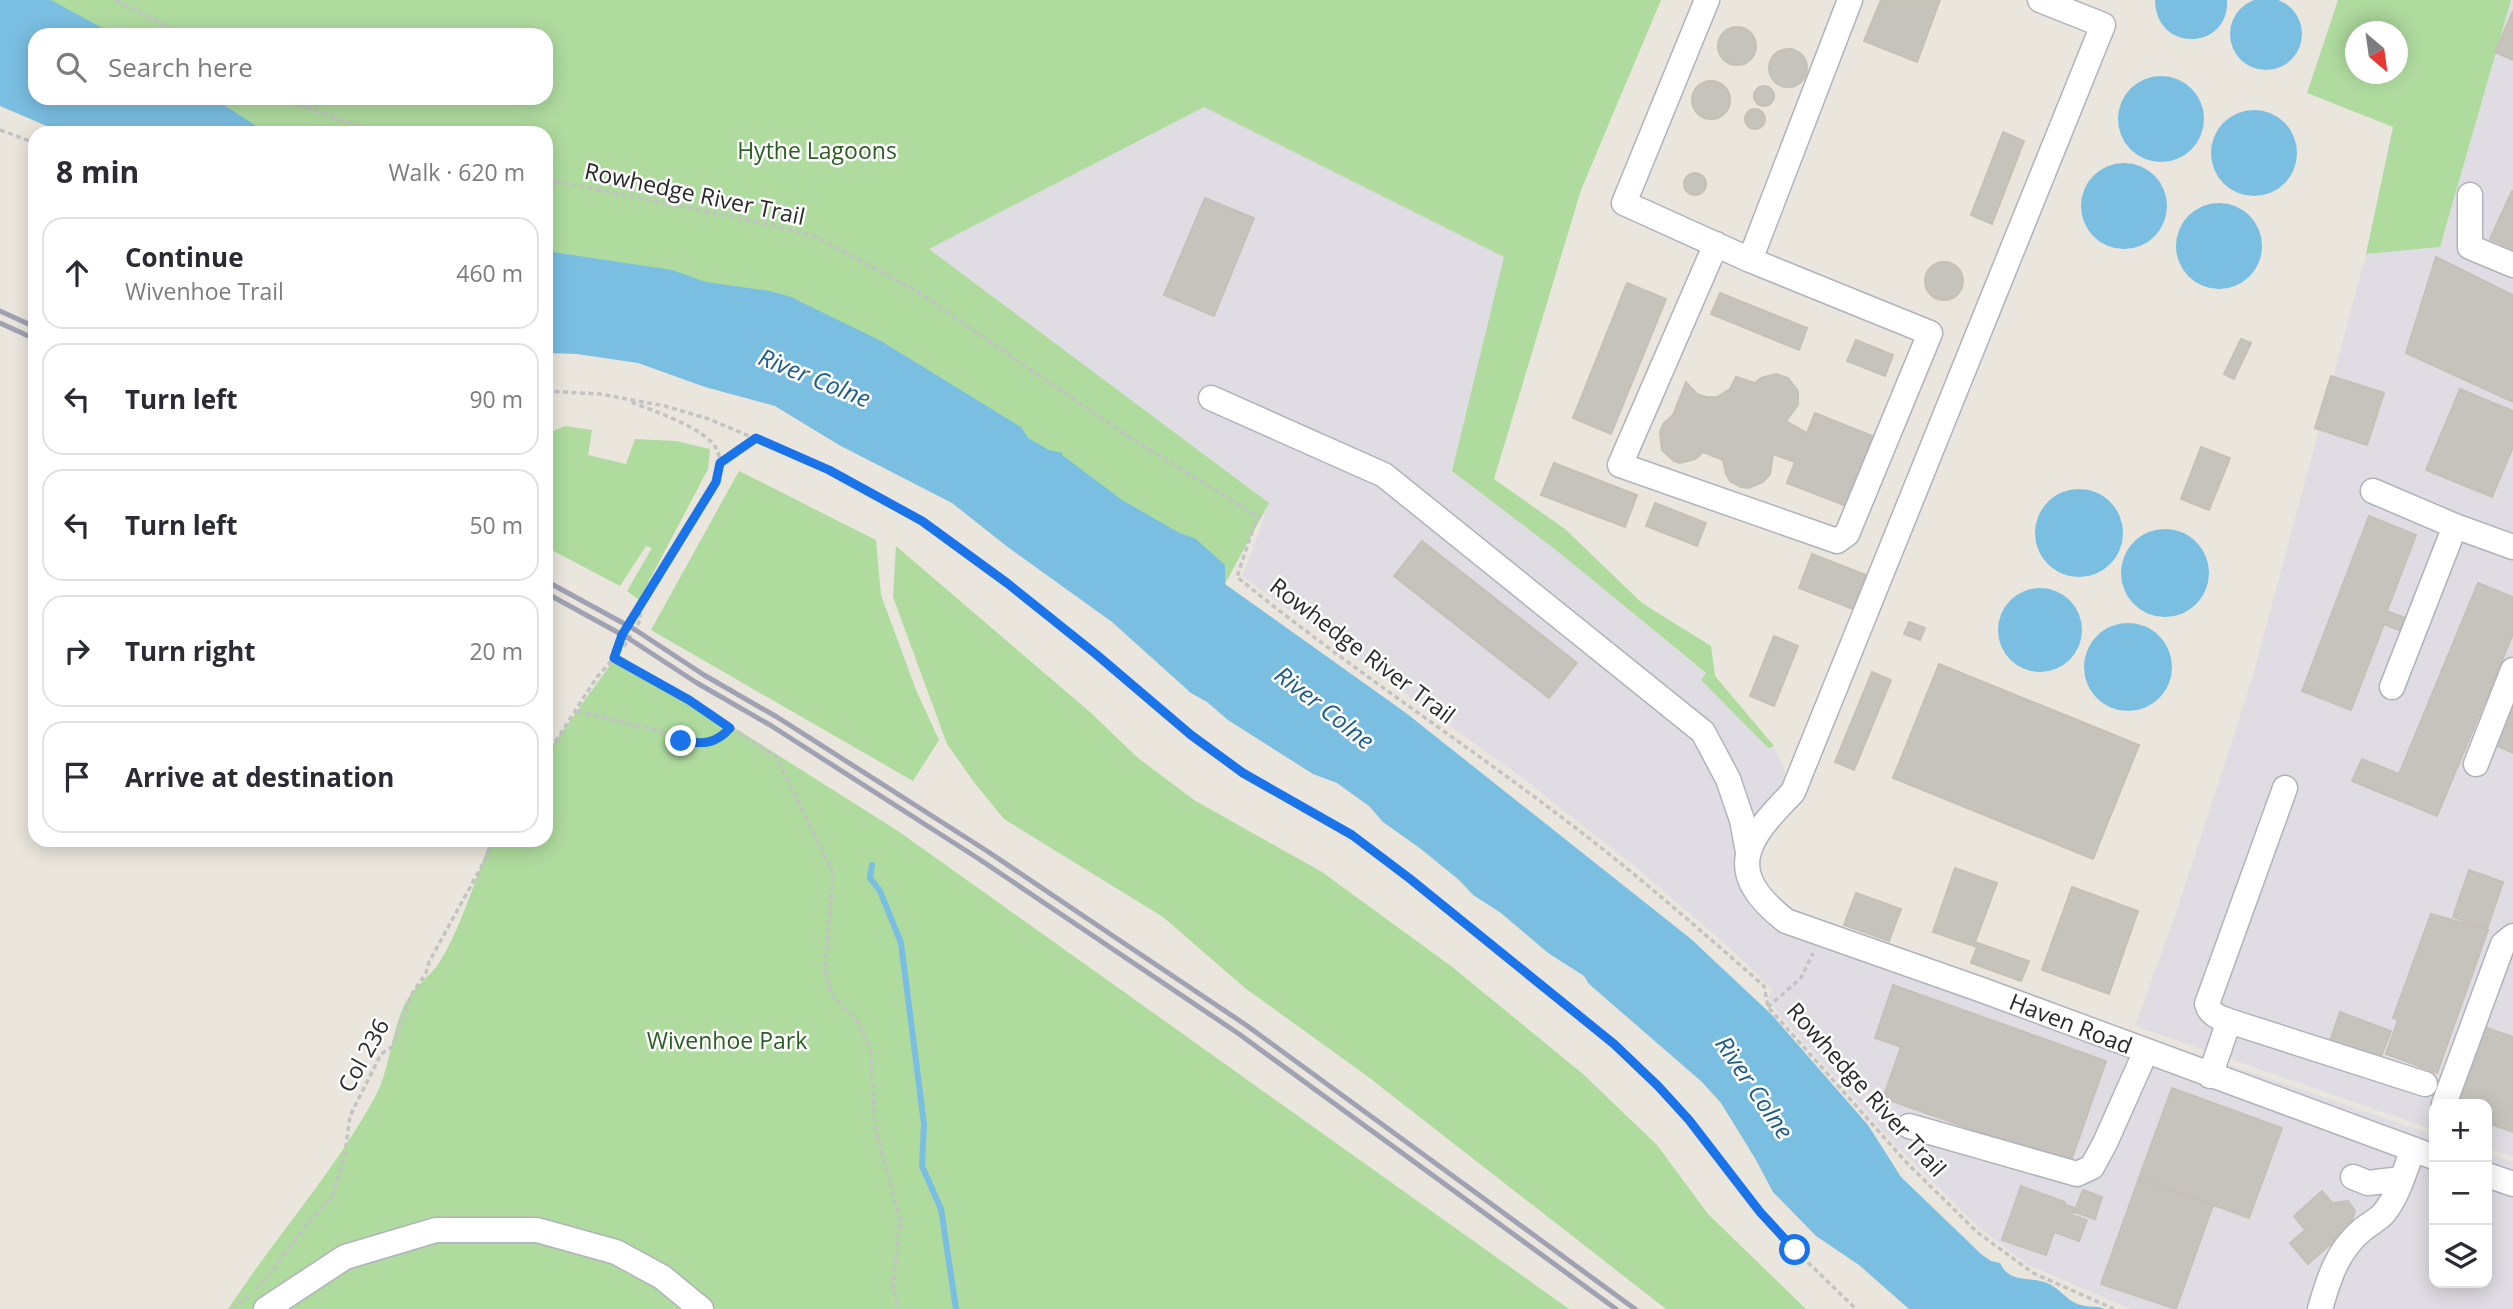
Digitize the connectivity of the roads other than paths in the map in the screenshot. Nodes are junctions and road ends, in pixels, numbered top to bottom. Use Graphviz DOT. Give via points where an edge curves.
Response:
graph roads {
  1 [pos="1707,0"];
  2 [pos="1850,0"];
  3 [pos="2040,0"];
  4 [pos="2470,195"];
  5 [pos="1716,244"];
  6 [pos="1750,260"];
  7 [pos="2513,265"];
  8 [pos="1211,398"];
  9 [pos="2373,491"];
  10 [pos="2455,526"];
  11 [pos="2513,547"];
  12 [pos="2513,670"];
  13 [pos="2392,687"];
  14 [pos="2476,764"];
  15 [pos="2285,788"];
  16 [pos="1748,852"];
  17 [pos="2513,936"];
  18 [pos="2229,1021"];
  19 [pos="2146,1051"];
  20 [pos="2210,1076"];
  21 [pos="2425,1084"];
  22 [pos="2446,1099"];
  23 [pos="1909,1126"];
  24 [pos="2427,1149"];
  25 [pos="2353,1177"];
  26 [pos="2492,1177"];
  27 [pos="2401,1179"];
  28 [pos="2513,1184"];
  29 [pos="266,1309"];
  30 [pos="701,1309"];
  31 [pos="2320,1309"];
  1 -- 5 [label="street" via="1624,203"];
  2 -- 6 [label="street"];
  3 -- 16 [label="street" via="2103,25 1793,792 1758,832"];
  4 -- 7 [label="street" via="2470,247"];
  5 -- 6 [label="street"];
  5 -- 6 [label="street" via="1620,465 1837,541 1847,534 1930,333"];
  8 -- 16 [label="street, Haven Road" via="1384,475 1703,732 1728,779"];
  9 -- 10 [label="street"];
  10 -- 11 [label="street"];
  10 -- 13 [label="street"];
  12 -- 14 [label="street"];
  15 -- 18 [label="street" via="2207,1004 2208,1011"];
  16 -- 19 [label="street, Haven Road" via="1752,881 1768,907 1786,921"];
  17 -- 22 [label="street" via="2503,944"];
  18 -- 20 [label="street"];
  18 -- 21 [label="street"];
  19 -- 20 [label="street, Haven Road"];
  19 -- 23 [label="street" via="2092,1167 2077,1174"];
  20 -- 24 [label="street, Haven Road"];
  24 -- 27 [label="street"];
  25 -- 27 [label="street" via="2368,1183"];
  26 -- 28 [label="street"];
  27 -- 31 [label="street" via="2383,1214 2341,1253"];
  29 -- 30 [label="street" via="345,1257 436,1230 537,1230 616,1252 662,1277"];
}
